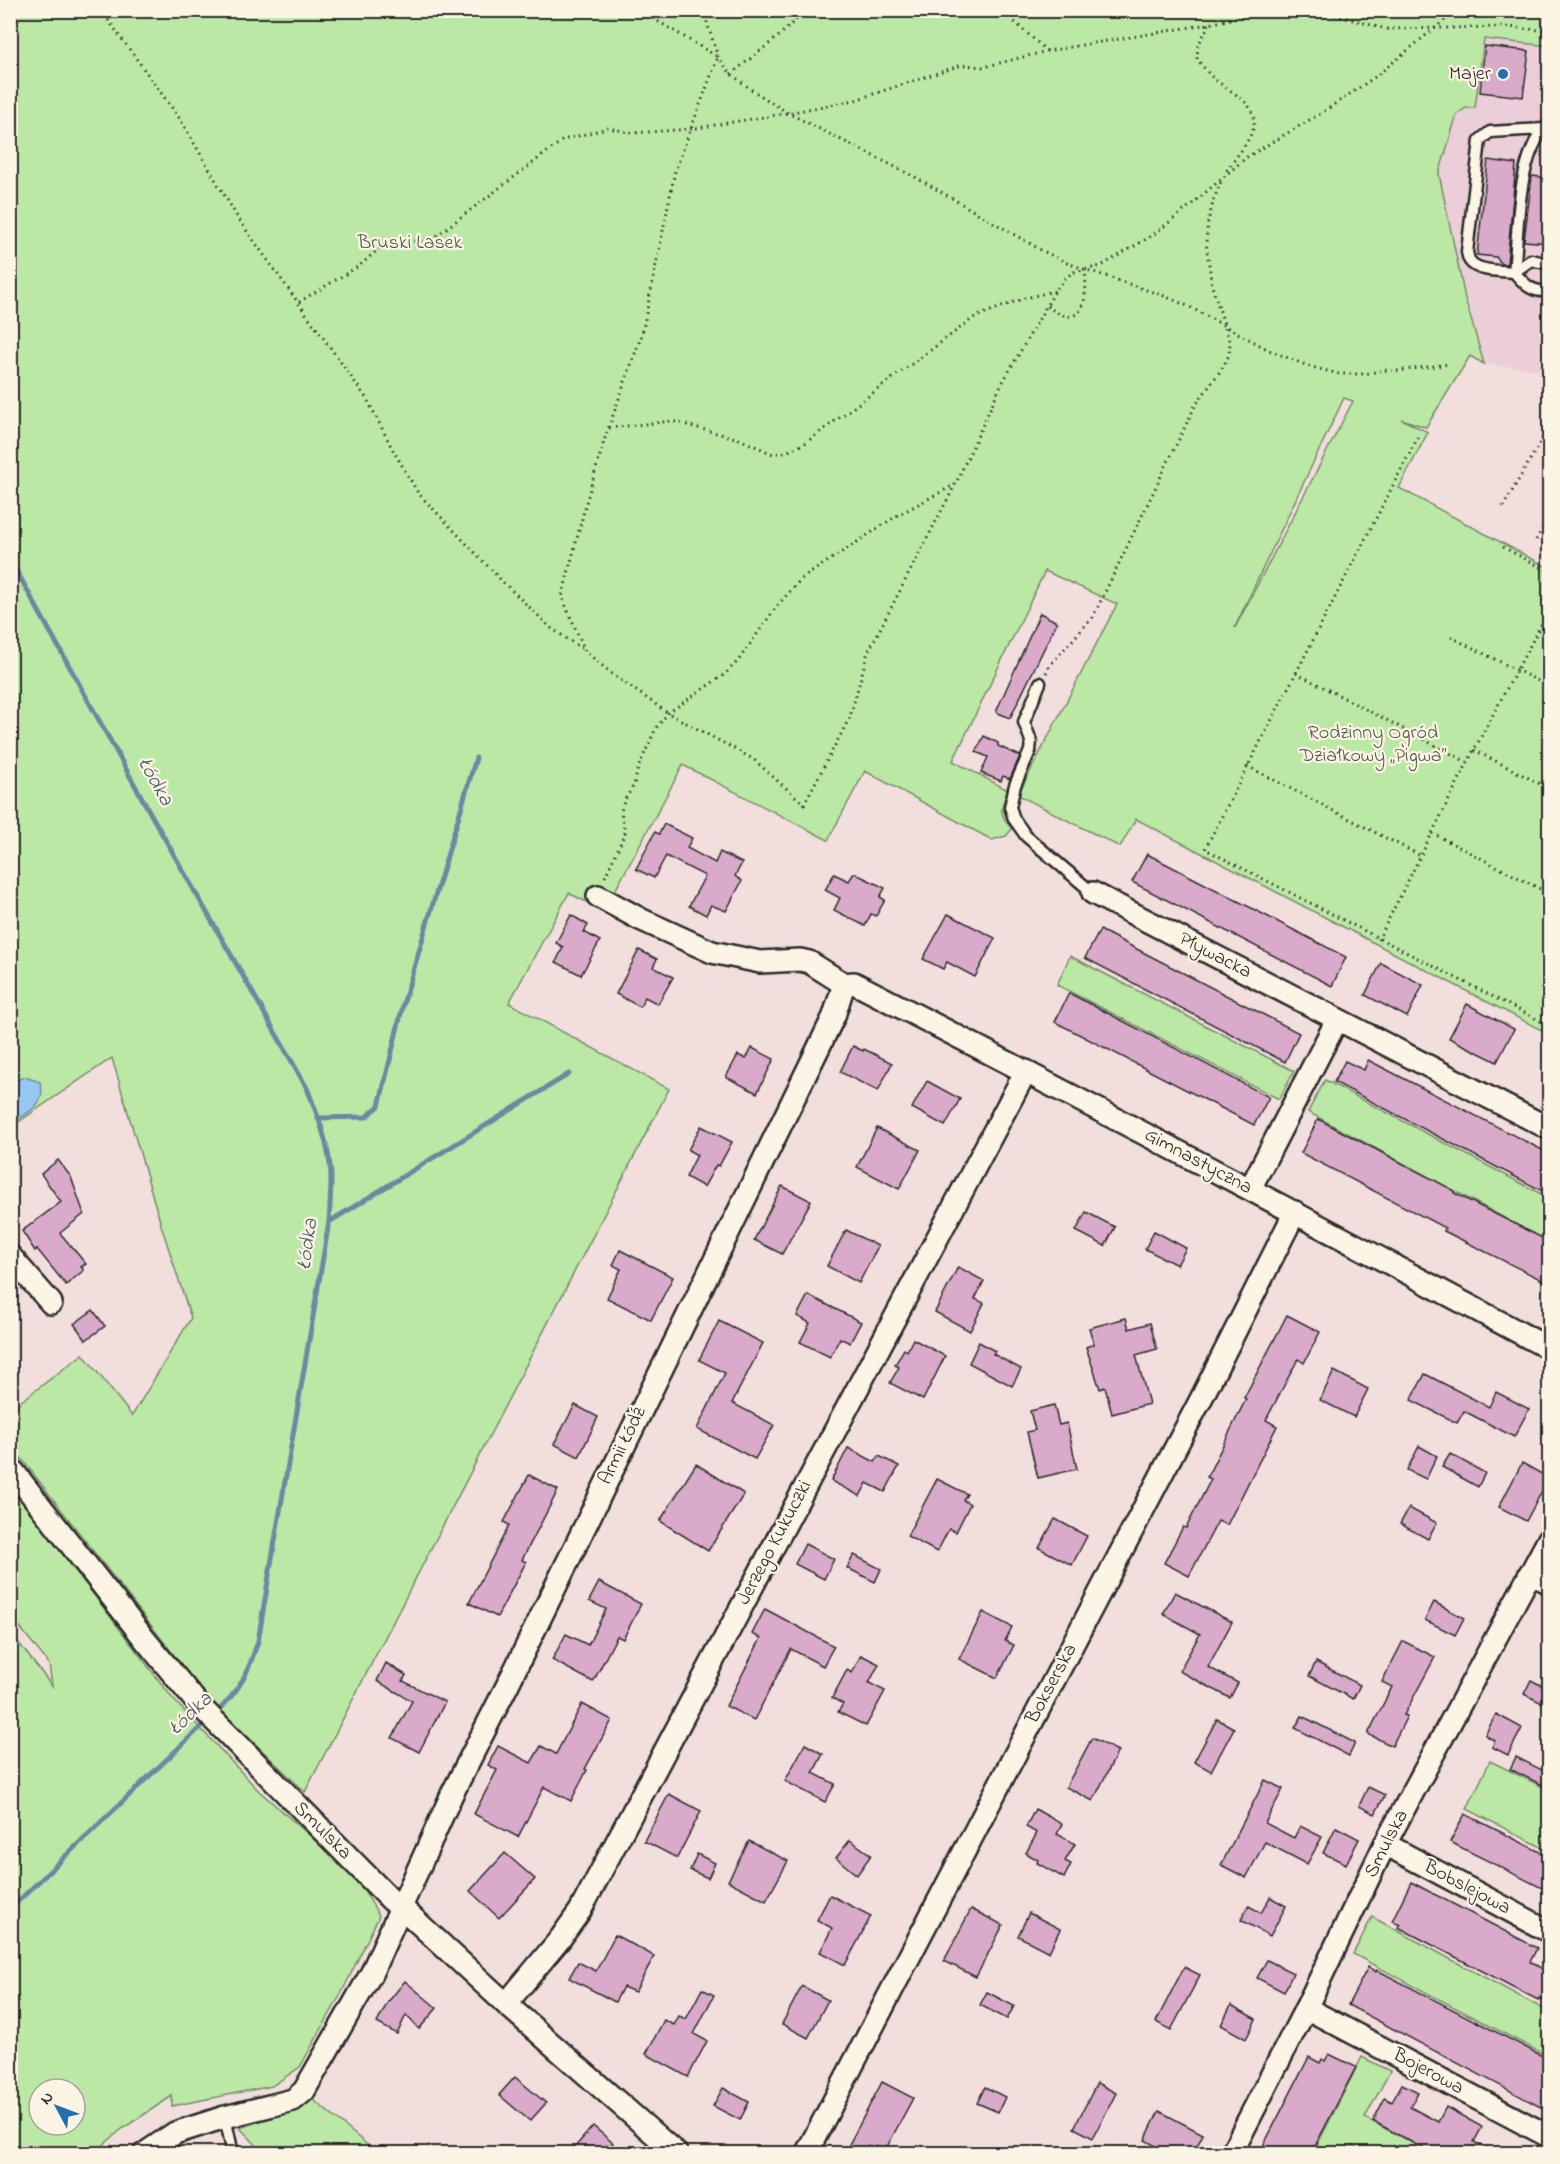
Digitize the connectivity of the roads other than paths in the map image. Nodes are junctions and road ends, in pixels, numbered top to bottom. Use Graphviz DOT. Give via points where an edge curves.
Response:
graph roads {
  1 [pos="1546,126"];
  2 [pos="1550,264"];
  3 [pos="1514,272"];
  4 [pos="1550,291"];
  5 [pos="1040,682"];
  6 [pos="1093,893"];
  7 [pos="598,896"];
  8 [pos="844,984"];
  9 [pos="1337,1020"];
  10 [pos="1026,1071"];
  11 [pos="1550,1130"];
  12 [pos="1250,1189"];
  13 [pos="1294,1212"];
  14 [pos="10,1256"];
  15 [pos="51,1303"];
  16 [pos="1550,1349"];
  17 [pos="10,1467"];
  18 [pos="1550,1537"];
  19 [pos="1530,1573"];
  20 [pos="1550,1583"];
  21 [pos="1385,1845"];
  22 [pos="401,1907"];
  23 [pos="1550,1932"];
  24 [pos="506,2004"];
  25 [pos="1306,2008"];
  26 [pos="225,2117"];
  27 [pos="1550,2137"];
  28 [pos="144,2154"];
  29 [pos="233,2154"];
  30 [pos="677,2154"];
  31 [pos="806,2154"];
  32 [pos="1231,2154"];
  1 -- 3 [label="lane" via="1530,152"];
  1 -- 3 [label="lane" via="1490,132 1480,140 1467,252 1470,262 1477,267"];
  2 -- 3 [label="lane" via="1530,260"];
  3 -- 4 [label="lane" via="1527,288"];
  5 -- 6 [label="lane" via="1024,722 1031,741 1030,751 1015,784 1010,807 1026,837"];
  6 -- 9 [label="street, Pływacka"];
  7 -- 8 [label="street, Gimnastyczna" via="712,952 760,962 809,962"];
  8 -- 10 [label="street, Gimnastyczna" via="854,983"];
  8 -- 22 [label="street, Armii Łódź" via="834,1016 452,1794"];
  9 -- 11 [label="street, Pływacka"];
  9 -- 12 [label="street"];
  10 -- 12 [label="street, Gimnastyczna"];
  10 -- 24 [label="street, Jerzego Kukuczki" via="580,1911"];
  12 -- 13 [label="street, Gimnastyczna"];
  13 -- 16 [label="street, Gimnastyczna"];
  13 -- 31 [label="street, Bokserska" via="1201,1399"];
  14 -- 15 [label="street"];
  17 -- 22 [label="street, Smulska" via="198,1704"];
  18 -- 19 [label="street, Smulska"];
  19 -- 20 [label="street"];
  19 -- 21 [label="street, Smulska"];
  21 -- 23 [label="street, Bobslejowa"];
  21 -- 25 [label="street, Smulska"];
  22 -- 24 [label="street, Smulska"];
  22 -- 26 [label="street, Armii Łódź" via="371,1974 304,2091 293,2100"];
  24 -- 30 [label="street, Smulska"];
  25 -- 27 [label="street, Bojerowa"];
  25 -- 32 [label="street, Smulska"];
  26 -- 28 [label="street, Armii Łódź" via="175,2133"];
  26 -- 29 [label="lane"];
}
